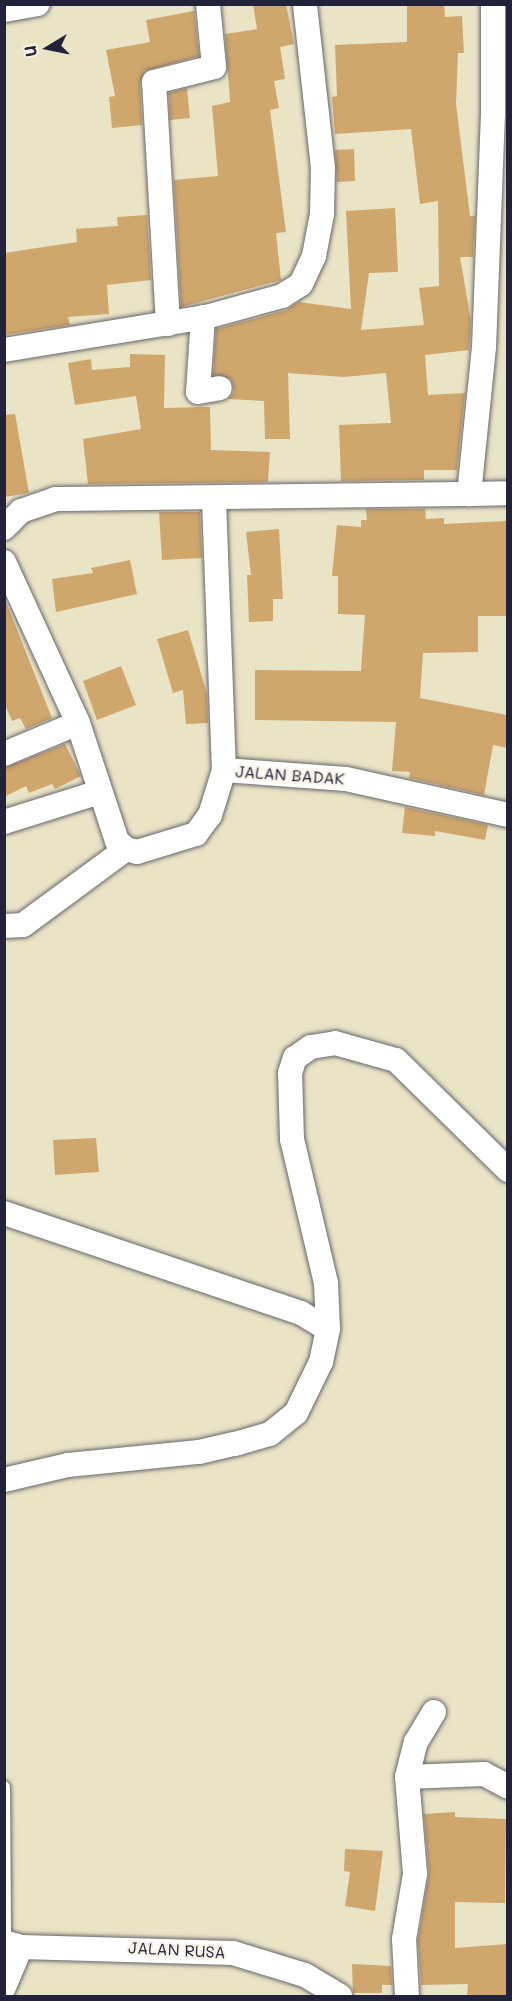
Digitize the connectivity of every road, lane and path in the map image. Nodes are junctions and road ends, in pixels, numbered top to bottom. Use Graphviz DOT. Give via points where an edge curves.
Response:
graph roads {
  1 [pos="36,4"];
  2 [pos="208,4"];
  3 [pos="306,4"];
  4 [pos="492,4"];
  5 [pos="4,10"];
  6 [pos="203,317"];
  7 [pos="168,324"];
  8 [pos="4,350"];
  9 [pos="220,388"];
  10 [pos="469,494"];
  11 [pos="507,494"];
  12 [pos="214,499"];
  13 [pos="4,528"];
  14 [pos="4,562"];
  15 [pos="78,723"];
  16 [pos="4,754"];
  17 [pos="224,770"];
  18 [pos="100,792"];
  19 [pos="507,814"];
  20 [pos="5,826"];
  21 [pos="122,845"];
  22 [pos="4,926"];
  23 [pos="507,1170"];
  24 [pos="4,1213"];
  25 [pos="328,1329"];
  26 [pos="4,1480"];
  27 [pos="435,1712"];
  28 [pos="407,1777"];
  29 [pos="4,1787"];
  30 [pos="507,1787"];
  31 [pos="10,1944"];
  32 [pos="4,1987"];
  33 [pos="340,1996"];
  34 [pos="407,1996"];
  1 -- 5 [label="street"];
  2 -- 7 [label="street" via="214,67 154,82"];
  3 -- 6 [label="street" via="323,168 322,214 308,276 282,296"];
  4 -- 10 [label="street" via="493,113 484,335"];
  6 -- 7 [label="street"];
  6 -- 9 [label="street" via="198,392"];
  7 -- 8 [label="street"];
  10 -- 11 [label="street"];
  10 -- 12 [label="street"];
  12 -- 13 [label="street" via="55,499 21,511"];
  12 -- 17 [label="street"];
  14 -- 15 [label="street"];
  15 -- 16 [label="street"];
  15 -- 18 [label="street"];
  17 -- 19 [label="street, JALAN BADAK" via="346,779"];
  17 -- 21 [label="street, JALAN BADAK" via="210,815 196,834 137,852"];
  18 -- 20 [label="street"];
  18 -- 21 [label="street"];
  21 -- 22 [label="street" via="22,926"];
  23 -- 25 [label="street" via="396,1060 335,1043 311,1047 295,1058 290,1073 292,1139 326,1283"];
  24 -- 25 [label="street" via="301,1313"];
  25 -- 26 [label="street" via="321,1362 305,1398 285,1424 270,1434 199,1452 69,1465"];
  27 -- 28 [label="street" via="416,1742"];
  28 -- 30 [label="street" via="484,1774"];
  28 -- 34 [label="street" via="415,1874 404,1939"];
  29 -- 31 [label="lane"];
  31 -- 32 [label="street"];
  31 -- 33 [label="street, JALAN RUSA" via="233,1953 305,1975"];
}
